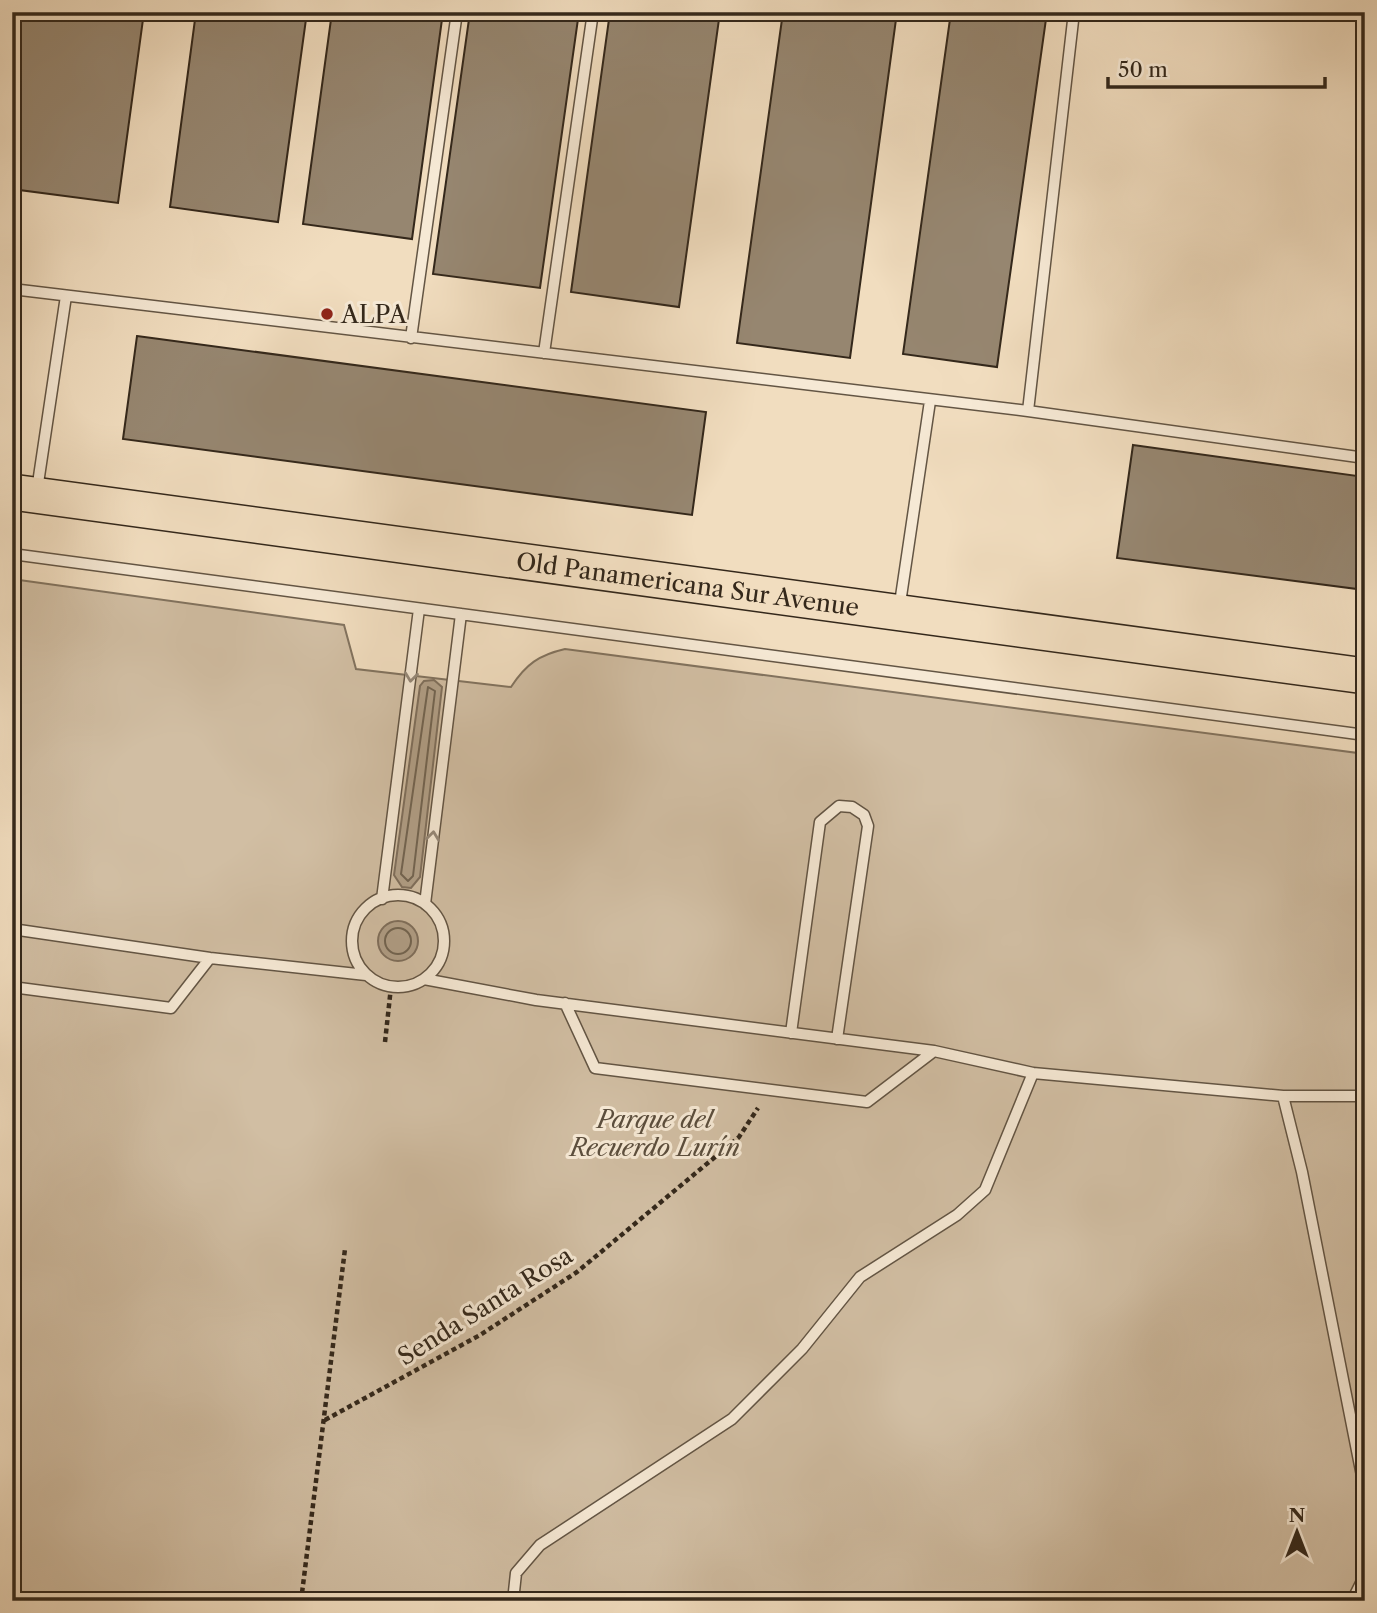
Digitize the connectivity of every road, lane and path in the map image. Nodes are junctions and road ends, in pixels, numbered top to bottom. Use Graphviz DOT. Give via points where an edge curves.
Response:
graph roads {
  1 [pos="457,12"];
  2 [pos="593,12"];
  3 [pos="1074,12"];
  4 [pos="12,289"];
  5 [pos="66,296"];
  6 [pos="411,338"];
  7 [pos="544,353"];
  8 [pos="930,401"];
  9 [pos="1028,411"];
  10 [pos="1365,458"];
  11 [pos="24,494"];
  12 [pos="12,554"];
  13 [pos="419,609"];
  14 [pos="898,613"];
  15 [pos="461,614"];
  16 [pos="1365,676"];
  17 [pos="1365,735"];
  18 [pos="382,899"];
  19 [pos="425,904"];
  20 [pos="12,929"];
  21 [pos="210,958"];
  22 [pos="366,975"];
  23 [pos="424,979"];
  24 [pos="12,987"];
  25 [pos="391,987"];
  26 [pos="565,1003"];
  27 [pos="791,1033"];
  28 [pos="837,1039"];
  29 [pos="384,1042"];
  30 [pos="934,1051"];
  31 [pos="1033,1073"];
  32 [pos="771,1090"];
  33 [pos="1283,1096"];
  34 [pos="1365,1096"];
  35 [pos="345,1249"];
  36 [pos="325,1420"];
  37 [pos="1365,1491"];
  38 [pos="1365,1575"];
  39 [pos="301,1601"];
  40 [pos="513,1601"];
  41 [pos="1352,1601"];
  1 -- 6 [label="lane"];
  2 -- 7 [label="lane"];
  3 -- 9 [label="lane"];
  4 -- 5 [label="lane"];
  5 -- 6 [label="lane"];
  5 -- 11 [label="lane"];
  6 -- 7 [label="lane"];
  7 -- 8 [label="lane"];
  8 -- 9 [label="lane"];
  8 -- 14 [label="lane"];
  9 -- 10 [label="lane"];
  11 -- 14 [label="main road, Old Panamericana Sur Avenue"];
  12 -- 13 [label="lane"];
  13 -- 15 [label="lane"];
  13 -- 18 [label="lane, one-way"];
  14 -- 16 [label="main road, Old Panamericana Sur Avenue"];
  15 -- 17 [label="lane"];
  19 -- 15 [label="lane, one-way"];
  18 -- 19 [label="lane" via="401,895"];
  18 -- 22 [label="lane" via="365,909 352,935 357,964"];
  19 -- 23 [label="lane" via="436,915 444,942 435,969"];
  20 -- 21 [label="lane"];
  21 -- 22 [label="lane"];
  21 -- 24 [label="lane" via="171,1008"];
  22 -- 25 [label="lane"];
  23 -- 25 [label="lane" via="411,986"];
  23 -- 26 [label="lane"];
  25 -- 29 [label="path"];
  26 -- 27 [label="lane"];
  26 -- 32 [label="lane" via="595,1068"];
  27 -- 28 [label="lane"];
  27 -- 28 [label="lane" via="820,822 839,806 852,807 864,815 867,826"];
  28 -- 30 [label="lane"];
  30 -- 31 [label="lane"];
  30 -- 32 [label="lane" via="867,1102"];
  31 -- 33 [label="lane"];
  31 -- 40 [label="lane" via="985,1190 957,1215 860,1277 802,1349 733,1419 540,1545 516,1573"];
  32 -- 36 [label="path, Senda Santa Rosa" via="739,1137 577,1272 480,1335"];
  33 -- 34 [label="lane"];
  33 -- 37 [label="lane"];
  35 -- 36 [label="path"];
  36 -- 39 [label="path"];
  38 -- 41 [label="lane"];
}
